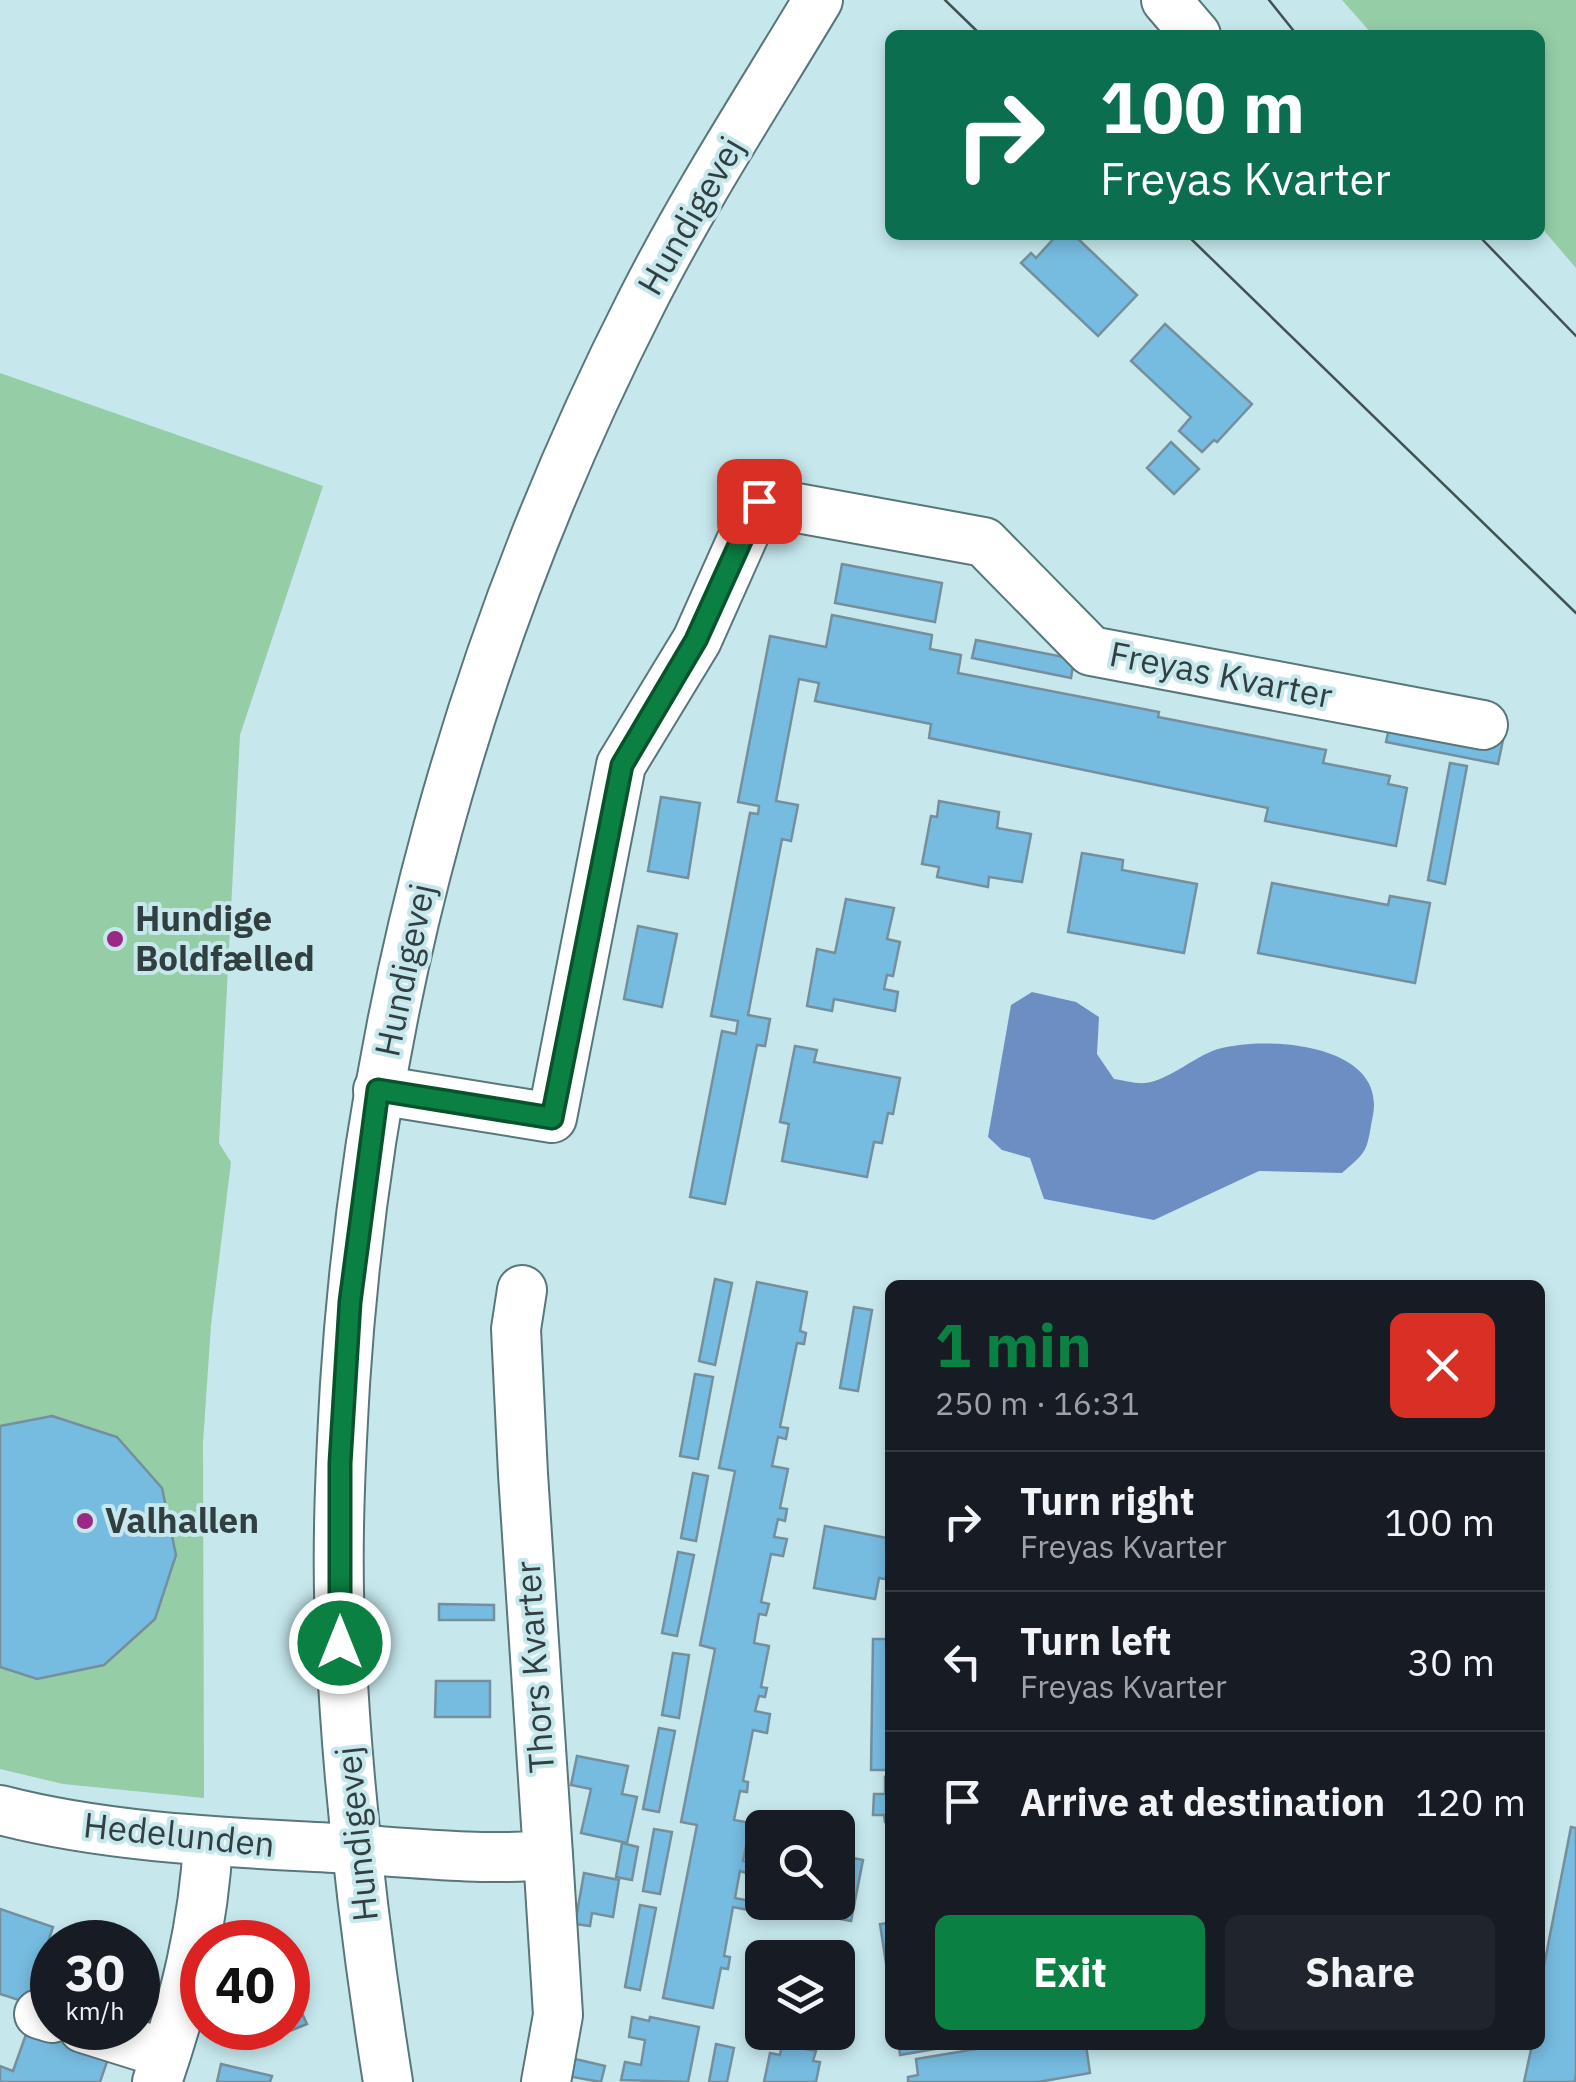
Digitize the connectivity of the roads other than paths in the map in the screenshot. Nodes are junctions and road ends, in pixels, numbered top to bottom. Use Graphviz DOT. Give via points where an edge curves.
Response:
graph roads {
  1 [pos="818,0"];
  2 [pos="1166,0"];
  3 [pos="1192,30"];
  4 [pos="1483,725"];
  5 [pos="378,1090"];
  6 [pos="522,1290"];
  7 [pos="0,1810"];
  8 [pos="208,1841"];
  9 [pos="358,1850"];
  10 [pos="548,1855"];
  11 [pos="122,2050"];
  12 [pos="161,2068"];
  13 [pos="388,2082"];
  14 [pos="546,2082"];
  1 -- 5 [label="street, Hundigevej" via="673,242 552,496 504,618 440,818"];
  2 -- 3 [label="street"];
  4 -- 5 [label="street, Freyas Kvarter" via="1091,650 984,542 759,501 696,640 622,765 552,1118"];
  5 -- 9 [label="street, Hundigevej" via="354,1266 340,1463 340,1643"];
  6 -- 10 [label="street, Thors Kvarter" via="516,1329 520,1420"];
  7 -- 8 [label="street, Hedelunden"];
  8 -- 9 [label="street, Hedelunden"];
  8 -- 12 [label="street" via="200,1926"];
  9 -- 10 [label="street"];
  9 -- 13 [label="street, Hundigevej"];
  10 -- 14 [label="street, Thors Kvarter" via="558,2015"];
  11 -- 12 [label="street"];
}
